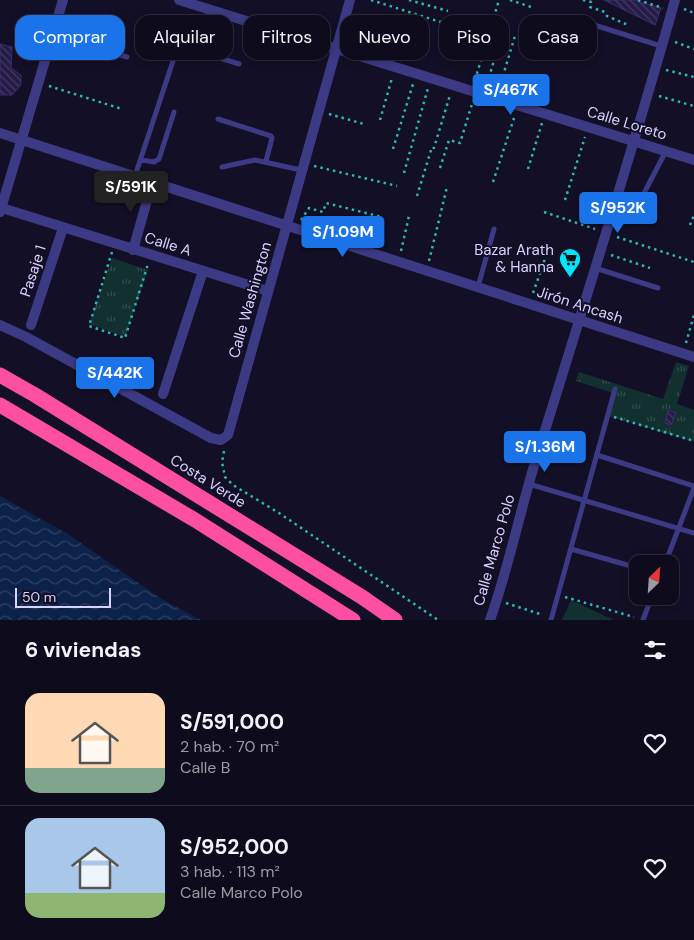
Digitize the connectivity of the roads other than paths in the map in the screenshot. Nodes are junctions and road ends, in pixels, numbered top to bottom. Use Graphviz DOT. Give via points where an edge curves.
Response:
graph roads {
  1 [pos="63,0"];
  2 [pos="179,0"];
  3 [pos="350,0"];
  4 [pos="675,0"];
  5 [pos="59,15"];
  6 [pos="597,25"];
  7 [pos="663,42"];
  8 [pos="336,49"];
  9 [pos="45,60"];
  10 [pos="238,64"];
  11 [pos="174,112"];
  12 [pos="218,119"];
  13 [pos="0,133"];
  14 [pos="22,140"];
  15 [pos="634,141"];
  16 [pos="666,151"];
  17 [pos="141,160"];
  18 [pos="694,160"];
  19 [pos="266,161"];
  20 [pos="222,166"];
  21 [pos="302,167"];
  22 [pos="135,177"];
  23 [pos="152,183"];
  24 [pos="643,194"];
  25 [pos="1,210"];
  26 [pos="63,228"];
  27 [pos="290,228"];
  28 [pos="494,229"];
  29 [pos="133,250"];
  30 [pos="594,268"];
  31 [pos="203,271"];
  32 [pos="478,288"];
  33 [pos="658,288"];
  34 [pos="268,292"];
  35 [pos="578,320"];
  36 [pos="0,325"];
  37 [pos="31,325"];
  38 [pos="694,357"];
  39 [pos="0,375"];
  40 [pos="615,389"];
  41 [pos="163,394"];
  42 [pos="0,405"];
  43 [pos="597,455"];
  44 [pos="528,484"];
  45 [pos="694,487"];
  46 [pos="584,499"];
  47 [pos="679,528"];
  48 [pos="694,533"];
  49 [pos="571,549"];
  50 [pos="668,555"];
  51 [pos="629,565"];
  52 [pos="649,605"];
  53 [pos="551,618"];
  54 [pos="353,620"];
  55 [pos="395,620"];
  56 [pos="490,620"];
  57 [pos="643,620"];
  1 -- 5 [label="street"];
  2 -- 8 [label="street, Calle Loreto"];
  3 -- 8 [label="street, Calle Washington"];
  4 -- 7 [label="street, Calle Marco Polo"];
  6 -- 7 [label="lane"];
  7 -- 15 [label="street, Calle Marco Polo"];
  8 -- 15 [label="street, Calle Loreto"];
  8 -- 21 [label="street, Calle Washington"];
  9 -- 14 [label="street"];
  10 -- 17 [label="lane" via="186,47 180,48"];
  11 -- 17 [label="lane" via="159,159 154,162"];
  12 -- 19 [label="lane" via="271,136"];
  13 -- 14 [label="street, Jirón Ancash"];
  14 -- 22 [label="street, Jirón Ancash"];
  14 -- 25 [label="street"];
  15 -- 16 [label="street, Calle Loreto"];
  15 -- 30 [label="street, Calle Marco Polo"];
  16 -- 18 [label="street, Calle Loreto"];
  16 -- 24 [label="lane"];
  17 -- 22 [label="lane"];
  19 -- 20 [label="lane"];
  19 -- 21 [label="lane"];
  21 -- 27 [label="street, Calle Washington"];
  22 -- 23 [label="street, Jirón Ancash"];
  23 -- 27 [label="street, Jirón Ancash"];
  23 -- 29 [label="street"];
  25 -- 26 [label="street, Calle A"];
  26 -- 29 [label="street, Calle A"];
  26 -- 37 [label="street, Pasaje 1"];
  27 -- 32 [label="street, Jirón Ancash"];
  27 -- 34 [label="street, Calle Washington"];
  28 -- 32 [label="lane"];
  29 -- 31 [label="street, Calle A"];
  30 -- 33 [label="lane"];
  30 -- 35 [label="street, Calle Marco Polo"];
  31 -- 34 [label="street, Calle A"];
  31 -- 41 [label="street"];
  32 -- 35 [label="street, Jirón Ancash"];
  34 -- 36 [label="street, Calle Washington" via="228,435 221,440 211,438"];
  35 -- 38 [label="street, Jirón Ancash"];
  35 -- 44 [label="street, Calle Marco Polo"];
  39 -- 55 [label="highway, Costa Verde"];
  40 -- 43 [label="lane"];
  42 -- 54 [label="highway" via="195,520"];
  43 -- 45 [label="lane"];
  43 -- 46 [label="lane"];
  44 -- 46 [label="lane"];
  44 -- 56 [label="street, Calle Marco Polo"];
  45 -- 47 [label="lane"];
  46 -- 47 [label="lane"];
  46 -- 49 [label="lane"];
  47 -- 48 [label="lane"];
  47 -- 50 [label="lane"];
  49 -- 51 [label="lane"];
  49 -- 53 [label="lane"];
  52 -- 57 [label="lane"];
}
